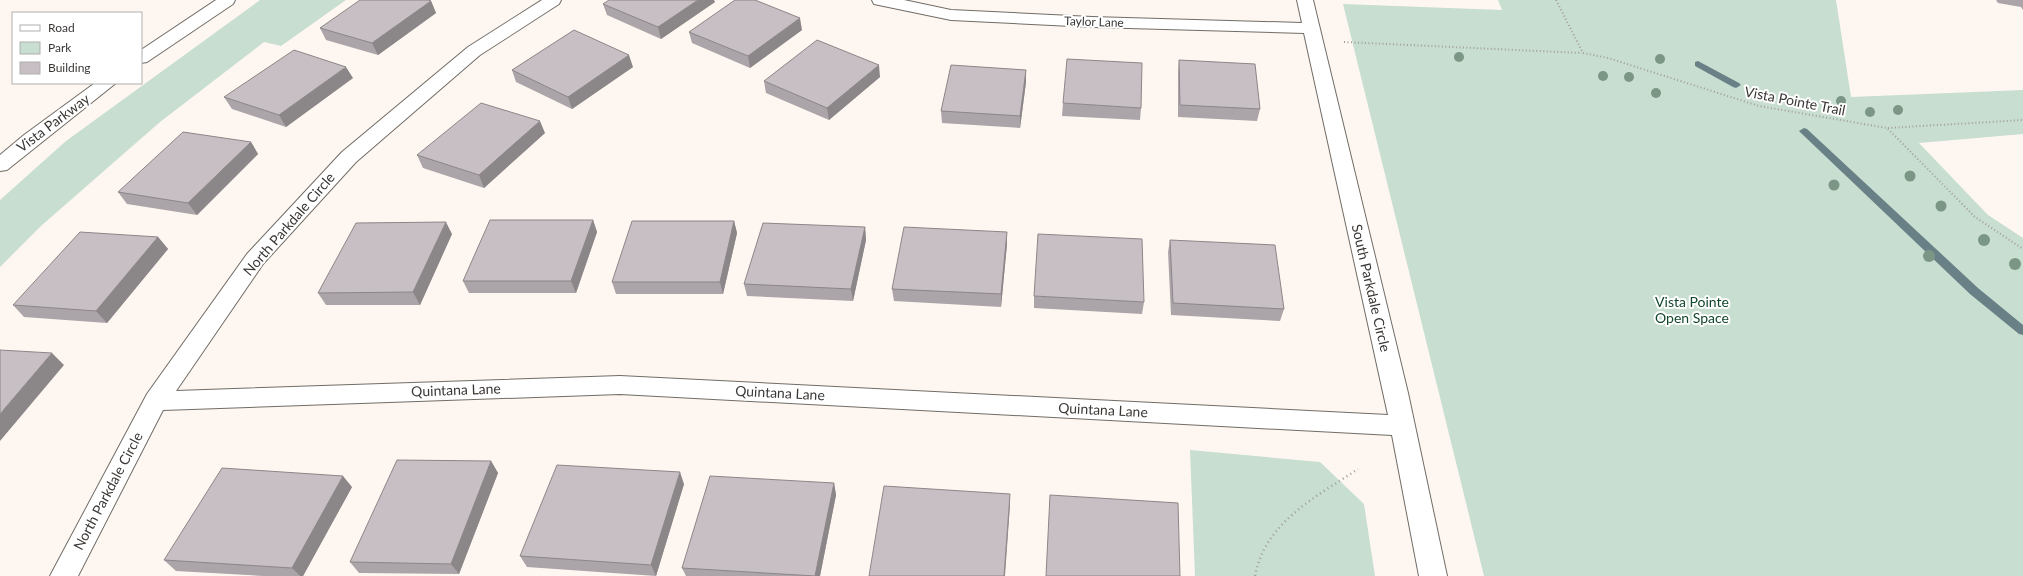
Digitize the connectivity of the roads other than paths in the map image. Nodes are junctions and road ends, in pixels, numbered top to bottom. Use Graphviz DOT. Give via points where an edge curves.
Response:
graph roads {
  1 [pos="227,0"];
  2 [pos="553,0"];
  3 [pos="880,0"];
  4 [pos="1305,0"];
  5 [pos="1311,28"];
  6 [pos="142,57"];
  7 [pos="106,84"];
  8 [pos="0,165"];
  9 [pos="156,401"];
  10 [pos="1403,426"];
  11 [pos="64,576"];
  12 [pos="1433,576"];
  1 -- 6 [label="street"];
  2 -- 9 [label="street, North Parkdale Circle" via="474,51 349,157 255,259"];
  3 -- 5 [label="street, Taylor Lane" via="950,15"];
  4 -- 5 [label="street, South Parkdale Circle"];
  5 -- 10 [label="street, South Parkdale Circle"];
  7 -- 8 [label="street, Vista Parkway"];
  9 -- 10 [label="street, Quintana Lane" via="620,385"];
  9 -- 11 [label="street, North Parkdale Circle"];
  10 -- 12 [label="street, South Parkdale Circle"];
}
